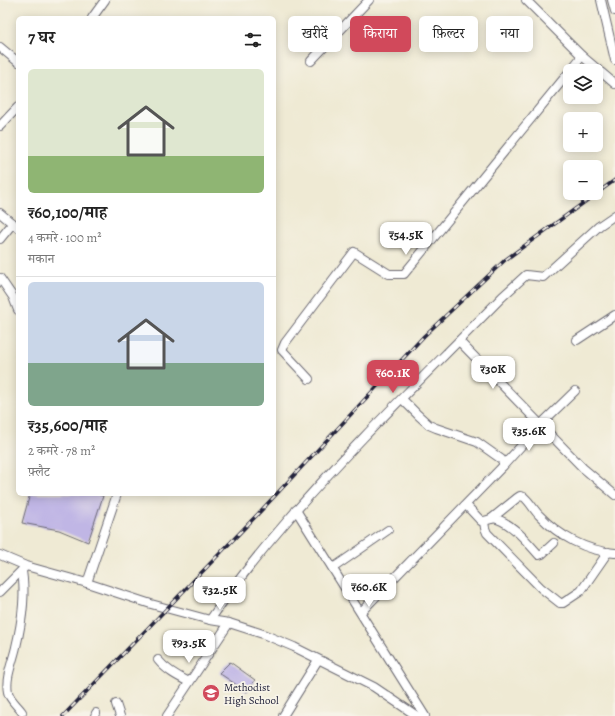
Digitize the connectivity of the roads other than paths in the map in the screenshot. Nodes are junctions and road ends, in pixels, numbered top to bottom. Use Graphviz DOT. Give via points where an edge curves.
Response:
graph roads {
  1 [pos="105,0"];
  2 [pos="369,0"];
  3 [pos="526,0"];
  4 [pos="601,0"];
  5 [pos="612,0"];
  6 [pos="615,12"];
  7 [pos="93,16"];
  8 [pos="0,47"];
  9 [pos="582,56"];
  10 [pos="16,60"];
  11 [pos="615,60"];
  12 [pos="311,61"];
  13 [pos="576,64"];
  14 [pos="563,80"];
  15 [pos="615,84"];
  16 [pos="16,109"];
  17 [pos="0,126"];
  18 [pos="0,213"];
  19 [pos="615,215"];
  20 [pos="16,225"];
  21 [pos="0,239"];
  22 [pos="0,278"];
  23 [pos="16,305"];
  24 [pos="615,315"];
  25 [pos="577,340"];
  26 [pos="459,341"];
  27 [pos="309,379"];
  28 [pos="575,391"];
  29 [pos="402,399"];
  30 [pos="541,424"];
  31 [pos="503,466"];
  32 [pos="615,495"];
  33 [pos="116,496"];
  34 [pos="466,505"];
  35 [pos="296,510"];
  36 [pos="488,520"];
  37 [pos="388,530"];
  38 [pos="554,544"];
  39 [pos="612,553"];
  40 [pos="0,555"];
  41 [pos="333,568"];
  42 [pos="24,569"];
  43 [pos="87,584"];
  44 [pos="0,592"];
  45 [pos="360,612"];
  46 [pos="210,620"];
  47 [pos="229,623"];
  48 [pos="158,660"];
  49 [pos="318,660"];
  50 [pos="189,682"];
  51 [pos="116,704"];
  52 [pos="22,712"];
  53 [pos="413,715"];
  54 [pos="120,716"];
  55 [pos="167,716"];
  56 [pos="283,716"];
  57 [pos="425,716"];
  1 -- 7 [label="street"];
  2 -- 12 [label="street"];
  3 -- 9 [label="street"];
  4 -- 11 [label="street"];
  5 -- 6 [label="street"];
  8 -- 10 [label="street"];
  9 -- 13 [label="street"];
  9 -- 15 [label="street"];
  14 -- 27 [label="street" via="404,274 389,274 354,252 282,350"];
  16 -- 17 [label="street"];
  18 -- 20 [label="street"];
  19 -- 26 [label="street" via="599,226 543,277 526,275"];
  20 -- 21 [label="street"];
  22 -- 23 [label="street"];
  24 -- 25 [label="street"];
  26 -- 29 [label="street"];
  26 -- 30 [label="street"];
  28 -- 30 [label="street"];
  29 -- 31 [label="street" via="429,425 477,442 501,459"];
  29 -- 35 [label="street"];
  30 -- 31 [label="street"];
  30 -- 32 [label="street" via="583,468"];
  31 -- 34 [label="street"];
  33 -- 43 [label="street"];
  34 -- 36 [label="street" via="480,520"];
  34 -- 45 [label="street"];
  35 -- 41 [label="street"];
  35 -- 46 [label="street" via="241,576"];
  36 -- 38 [label="street" via="498,520 519,534 539,555"];
  36 -- 39 [label="street" via="516,498 524,497 539,515 572,541 591,549"];
  36 -- 39 [label="street" via="485,528 487,532 541,588 560,603 581,591"];
  37 -- 41 [label="street"];
  40 -- 42 [label="street"];
  41 -- 45 [label="street"];
  42 -- 43 [label="street"];
  42 -- 44 [label="street"];
  42 -- 52 [label="street" via="23,603 8,684 9,694"];
  43 -- 46 [label="street"];
  45 -- 57 [label="street"];
  46 -- 47 [label="street"];
  47 -- 49 [label="street" via="263,634"];
  47 -- 50 [label="street"];
  48 -- 50 [label="street" via="172,673"];
  49 -- 53 [label="street" via="374,687"];
  49 -- 56 [label="street"];
  50 -- 55 [label="street"];
  51 -- 54 [label="street"];
}
